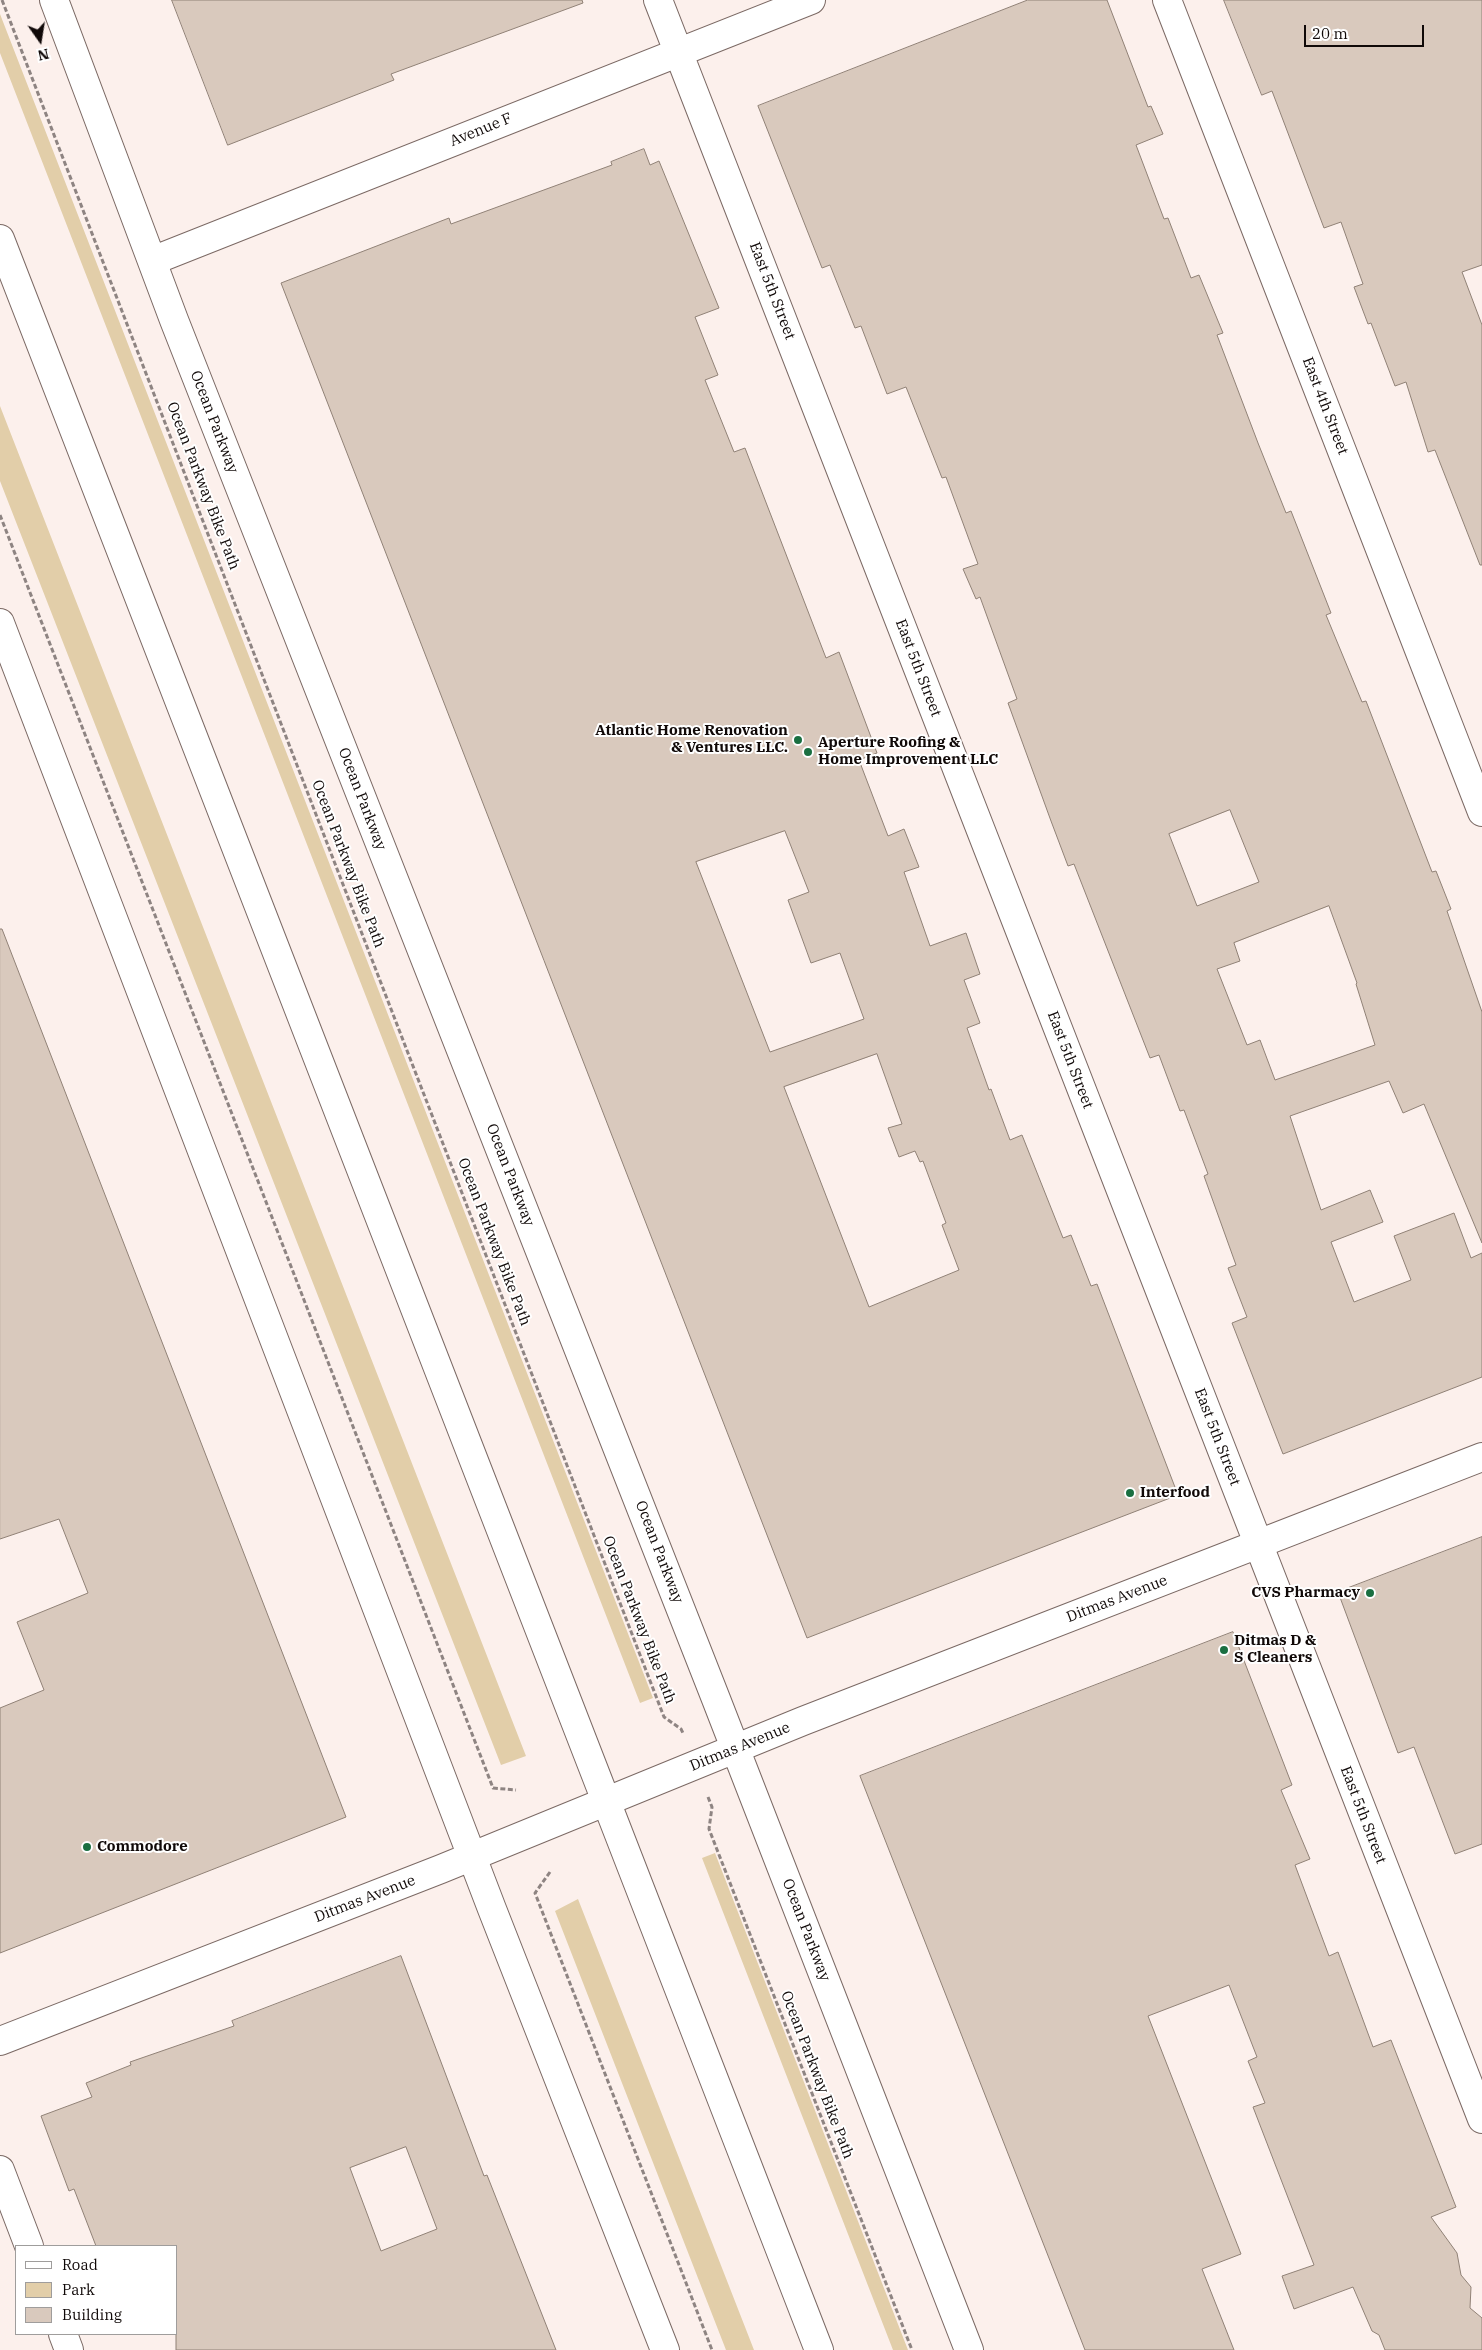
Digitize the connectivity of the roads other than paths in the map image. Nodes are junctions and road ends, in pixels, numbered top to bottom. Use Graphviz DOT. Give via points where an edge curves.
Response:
graph roads {
  1 [pos="54,0"];
  2 [pos="658,0"];
  3 [pos="811,0"];
  4 [pos="1167,0"];
  5 [pos="679,51"];
  6 [pos="0,239"];
  7 [pos="152,262"];
  8 [pos="0,624"];
  9 [pos="1482,812"];
  10 [pos="1482,1457"];
  11 [pos="1258,1544"];
  12 [pos="736,1748"];
  13 [pos="605,1802"];
  14 [pos="473,1856"];
  15 [pos="0,2041"];
  16 [pos="1482,2120"];
  17 [pos="0,2170"];
  18 [pos="29,2245"];
  19 [pos="63,2335"];
  20 [pos="70,2350"];
  21 [pos="665,2350"];
  22 [pos="818,2350"];
  23 [pos="969,2350"];
  1 -- 7 [label="street, Ocean Parkway"];
  2 -- 5 [label="street, East 5th Street"];
  3 -- 5 [label="street, Avenue F"];
  4 -- 9 [label="street, East 4th Street"];
  5 -- 7 [label="street, Avenue F"];
  5 -- 11 [label="street, East 5th Street"];
  6 -- 13 [label="street"];
  7 -- 12 [label="street, Ocean Parkway"];
  8 -- 14 [label="street"];
  10 -- 11 [label="street, Ditmas Avenue"];
  11 -- 12 [label="street, Ditmas Avenue"];
  11 -- 16 [label="street, East 5th Street"];
  12 -- 13 [label="street, Ditmas Avenue"];
  12 -- 23 [label="street, Ocean Parkway"];
  13 -- 14 [label="street, Ditmas Avenue"];
  13 -- 22 [label="street"];
  14 -- 15 [label="street, Ditmas Avenue"];
  14 -- 21 [label="street"];
  17 -- 18 [label="street"];
  19 -- 20 [label="street"];
}
